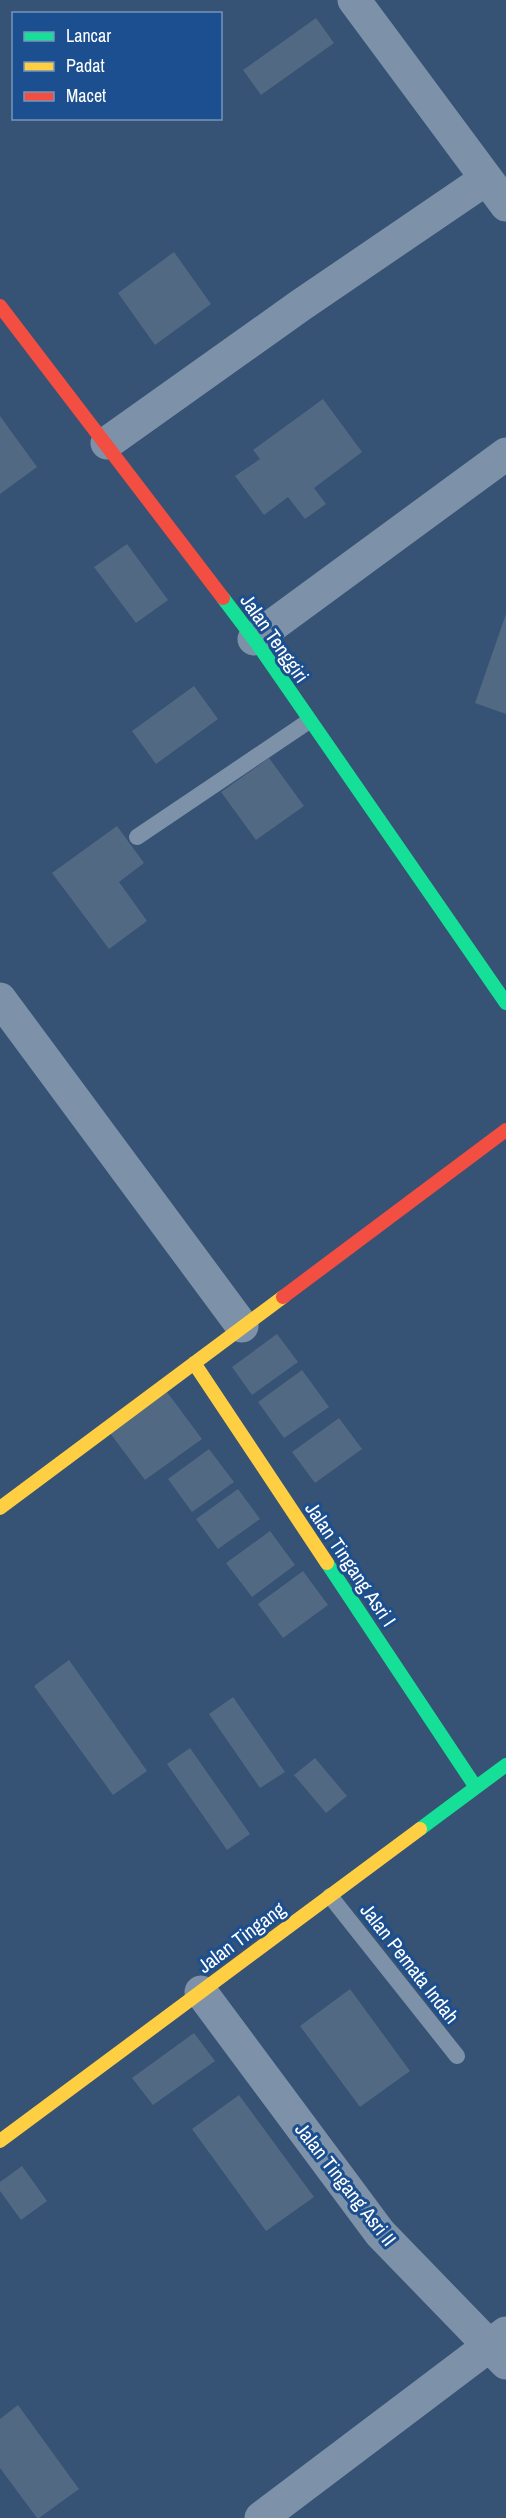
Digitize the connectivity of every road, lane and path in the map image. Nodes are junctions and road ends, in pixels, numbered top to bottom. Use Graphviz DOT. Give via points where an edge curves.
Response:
graph roads {
  1 [pos="354,0"];
  2 [pos="486,178"];
  3 [pos="506,205"];
  4 [pos="0,306"];
  5 [pos="107,443"];
  6 [pos="506,454"];
  7 [pos="254,639"];
  8 [pos="309,721"];
  9 [pos="137,837"];
  10 [pos="0,999"];
  11 [pos="506,1003"];
  12 [pos="506,1130"];
  13 [pos="242,1326"];
  14 [pos="194,1363"];
  15 [pos="0,1508"];
  16 [pos="506,1765"];
  17 [pos="475,1786"];
  18 [pos="330,1896"];
  19 [pos="201,1992"];
  20 [pos="456,2056"];
  21 [pos="0,2141"];
  22 [pos="500,2347"];
  23 [pos="261,2518"];
  1 -- 2 [label="street"];
  2 -- 3 [label="street"];
  2 -- 5 [label="street"];
  4 -- 5 [label="street, Jalan Tenggiri"];
  5 -- 7 [label="street, Jalan Tenggiri"];
  6 -- 7 [label="street"];
  7 -- 8 [label="street, Jalan Tenggiri"];
  8 -- 9 [label="lane"];
  8 -- 11 [label="street, Jalan Tenggiri"];
  10 -- 13 [label="street"];
  12 -- 13 [label="street"];
  13 -- 14 [label="street"];
  14 -- 15 [label="street"];
  14 -- 17 [label="street, Jalan Tingang Asri I"];
  16 -- 17 [label="street, Jalan Tingang"];
  17 -- 18 [label="street, Jalan Tingang"];
  18 -- 19 [label="street, Jalan Tingang"];
  18 -- 20 [label="lane, Jalan Pemata Indah"];
  19 -- 21 [label="street, Jalan Tingang"];
  19 -- 22 [label="street, Jalan Tingang Asri II" via="380,2234"];
  22 -- 23 [label="street"];
}
